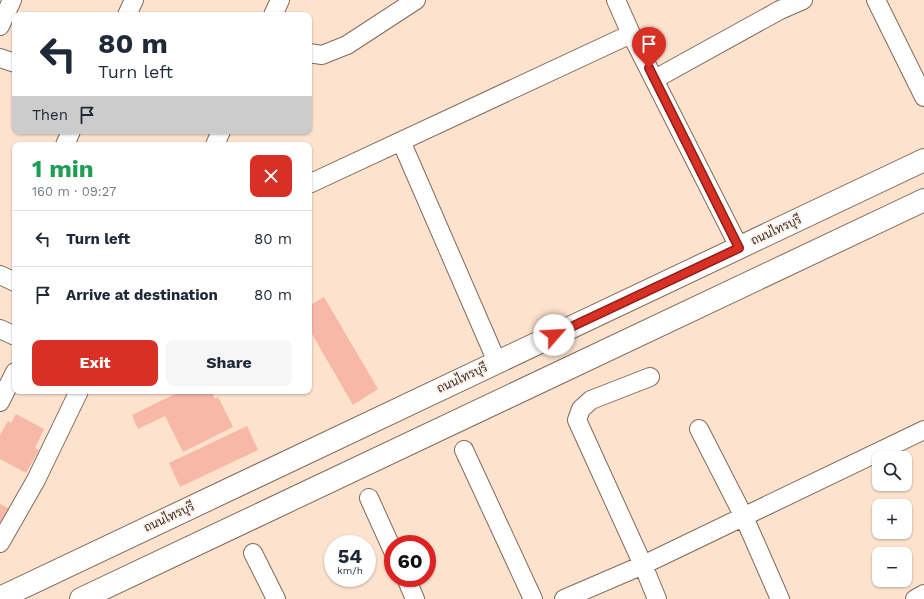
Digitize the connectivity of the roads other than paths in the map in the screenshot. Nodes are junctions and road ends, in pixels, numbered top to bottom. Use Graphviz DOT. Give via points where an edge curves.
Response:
graph roads {
  1 [pos="12,0"];
  2 [pos="134,0"];
  3 [pos="280,0"];
  4 [pos="416,0"];
  5 [pos="616,0"];
  6 [pos="803,0"];
  7 [pos="876,0"];
  8 [pos="777,5"];
  9 [pos="128,12"];
  10 [pos="274,12"];
  11 [pos="0,26"];
  12 [pos="631,34"];
  13 [pos="312,54"];
  14 [pos="0,58"];
  15 [pos="12,62"];
  16 [pos="655,79"];
  17 [pos="924,97"];
  18 [pos="401,141"];
  19 [pos="923,163"];
  20 [pos="312,183"];
  21 [pos="924,200"];
  22 [pos="739,248"];
  23 [pos="0,329"];
  24 [pos="12,335"];
  25 [pos="497,362"];
  26 [pos="650,377"];
  27 [pos="12,378"];
  28 [pos="78,394"];
  29 [pos="0,402"];
  30 [pos="699,429"];
  31 [pos="924,430"];
  32 [pos="464,450"];
  33 [pos="369,498"];
  34 [pos="744,517"];
  35 [pos="386,535"];
  36 [pos="0,543"];
  37 [pos="253,553"];
  38 [pos="643,565"];
  39 [pos="410,587"];
  40 [pos="924,594"];
  41 [pos="0,598"];
  42 [pos="87,598"];
  43 [pos="276,599"];
  44 [pos="415,599"];
  45 [pos="533,599"];
  46 [pos="564,599"];
  47 [pos="657,599"];
  48 [pos="780,599"];
  49 [pos="914,599"];
  1 -- 11 [label="street"];
  2 -- 9 [label="street"];
  3 -- 10 [label="street"];
  4 -- 13 [label="street" via="347,45 322,55"];
  5 -- 12 [label="street"];
  6 -- 8 [label="street"];
  7 -- 17 [label="street"];
  8 -- 16 [label="street"];
  12 -- 16 [label="street"];
  12 -- 18 [label="street"];
  14 -- 15 [label="street"];
  16 -- 22 [label="street"];
  18 -- 20 [label="street"];
  18 -- 25 [label="street"];
  19 -- 22 [label="main road, ถนนไทรบุรี"];
  21 -- 42 [label="main road"];
  22 -- 25 [label="main road, ถนนไทรบุรี"];
  23 -- 24 [label="street"];
  25 -- 41 [label="main road, ถนนไทรบุรี"];
  26 -- 38 [label="street" via="591,400 581,409 577,420"];
  27 -- 29 [label="street"];
  28 -- 36 [label="street" via="36,480"];
  30 -- 34 [label="street"];
  31 -- 34 [label="street"];
  32 -- 45 [label="street"];
  33 -- 35 [label="street"];
  34 -- 38 [label="street"];
  34 -- 48 [label="street"];
  37 -- 43 [label="street"];
  38 -- 46 [label="street"];
  38 -- 47 [label="street"];
  39 -- 44 [label="street"];
  40 -- 49 [label="street"];
}
